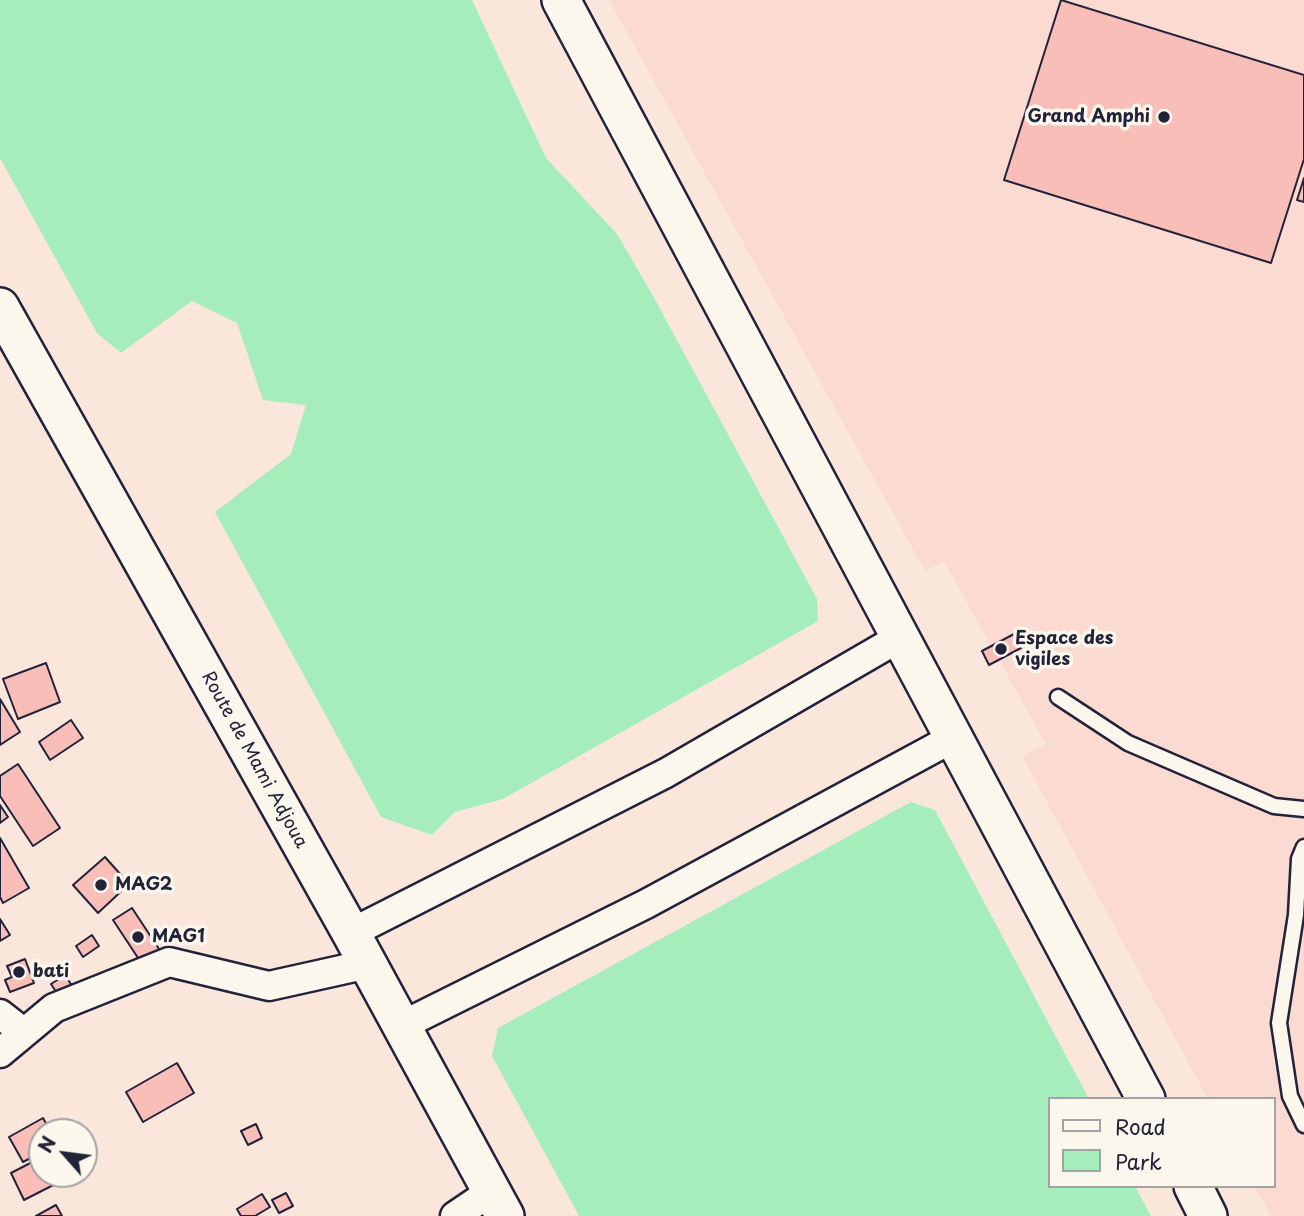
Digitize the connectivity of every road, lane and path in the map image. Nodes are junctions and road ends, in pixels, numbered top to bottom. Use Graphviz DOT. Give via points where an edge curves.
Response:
graph roads {
  1 [pos="561,0"];
  2 [pos="0,307"];
  3 [pos="899,638"];
  4 [pos="1058,697"];
  5 [pos="953,738"];
  6 [pos="1304,809"];
  7 [pos="1304,847"];
  8 [pos="351,933"];
  9 [pos="368,964"];
  10 [pos="0,1014"];
  11 [pos="401,1026"];
  12 [pos="23,1032"];
  13 [pos="0,1053"];
  14 [pos="1145,1097"];
  15 [pos="1304,1125"];
  16 [pos="1193,1188"];
  17 [pos="499,1203"];
  18 [pos="455,1216"];
  19 [pos="1208,1216"];
  1 -- 3 [label="street"];
  2 -- 8 [label="street, Route de Mami Adjoua"];
  3 -- 5 [label="street"];
  3 -- 8 [label="street" via="666,773"];
  4 -- 6 [label="lane" via="1128,743 1274,806"];
  5 -- 11 [label="street" via="646,904"];
  5 -- 14 [label="street"];
  7 -- 15 [label="lane" via="1279,1023 1290,1096"];
  8 -- 9 [label="street, Route de Mami Adjoua"];
  9 -- 11 [label="street, Route de Mami Adjoua"];
  9 -- 12 [label="street" via="269,986 169,962 54,1008"];
  10 -- 12 [label="street"];
  11 -- 17 [label="street, Route de Mami Adjoua"];
  12 -- 13 [label="street"];
  16 -- 19 [label="street"];
  17 -- 18 [label="street"];
}
